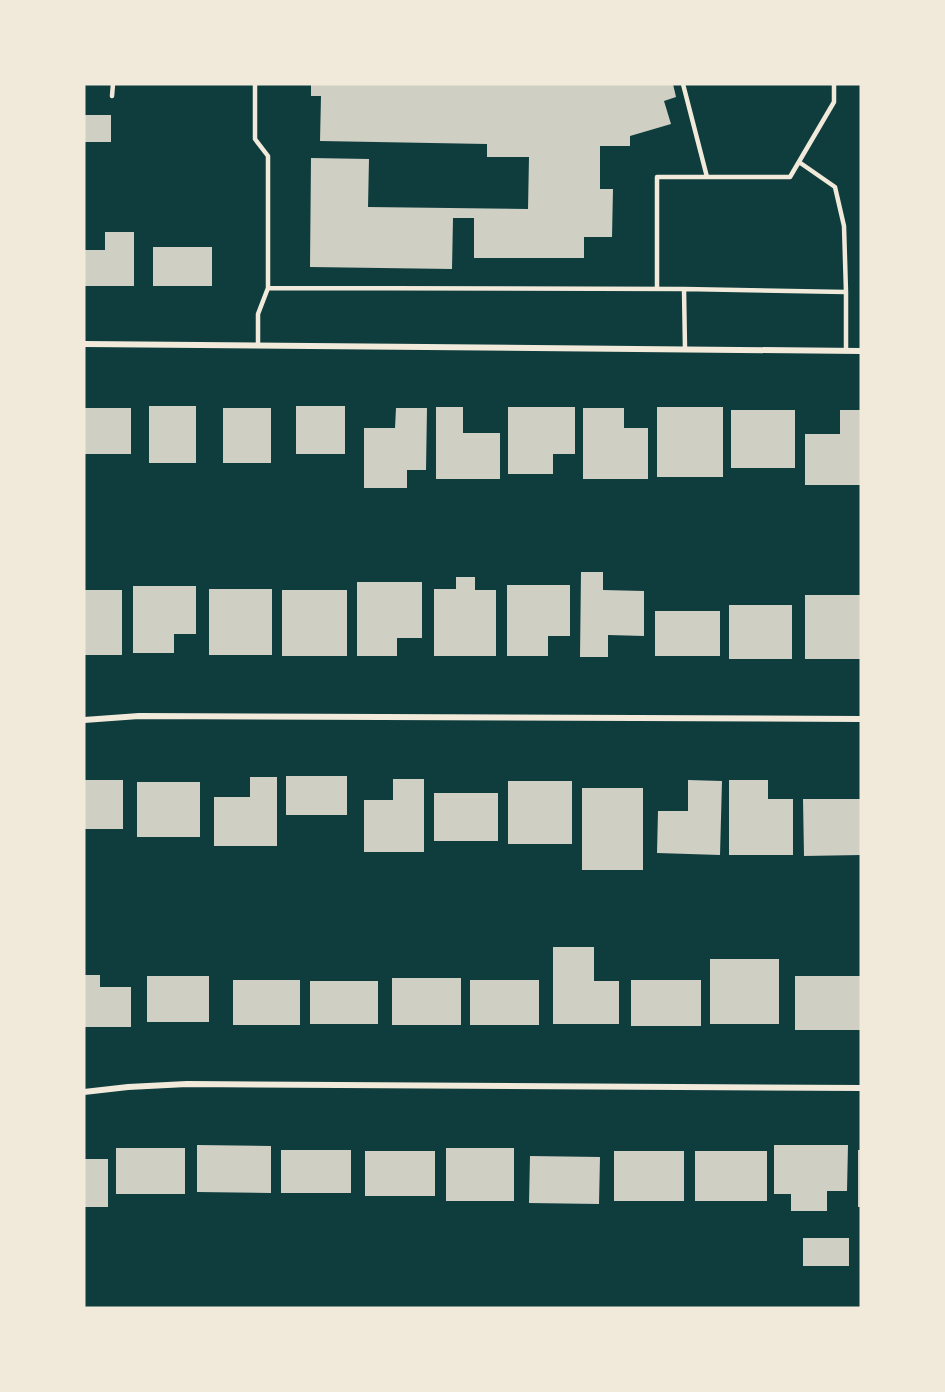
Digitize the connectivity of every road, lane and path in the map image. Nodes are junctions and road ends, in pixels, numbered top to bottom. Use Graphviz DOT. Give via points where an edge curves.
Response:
graph roads {
  1 [pos="112,84"];
  2 [pos="255,84"];
  3 [pos="683,84"];
  4 [pos="834,84"];
  5 [pos="112,96"];
  6 [pos="799,162"];
  7 [pos="707,177"];
  8 [pos="268,288"];
  9 [pos="657,289"];
  10 [pos="684,289"];
  11 [pos="846,292"];
  12 [pos="84,344"];
  13 [pos="258,345"];
  14 [pos="685,349"];
  15 [pos="846,351"];
  16 [pos="861,351"];
  17 [pos="861,718"];
  18 [pos="84,720"];
  19 [pos="861,1088"];
  20 [pos="84,1092"];
  1 -- 5 [label="lane"];
  2 -- 8 [label="lane" via="255,139 268,156"];
  3 -- 7 [label="lane"];
  4 -- 6 [label="lane" via="834,102"];
  6 -- 7 [label="lane" via="790,177"];
  6 -- 11 [label="lane" via="835,187 844,226"];
  7 -- 9 [label="lane" via="657,177"];
  8 -- 9 [label="lane"];
  8 -- 13 [label="lane" via="258,314"];
  9 -- 10 [label="lane"];
  10 -- 11 [label="lane"];
  10 -- 14 [label="lane"];
  11 -- 15 [label="lane"];
  12 -- 13 [label="street"];
  13 -- 14 [label="street"];
  14 -- 15 [label="street"];
  15 -- 16 [label="street"];
  17 -- 18 [label="street" via="139,716"];
  19 -- 20 [label="street" via="187,1084"];
}
